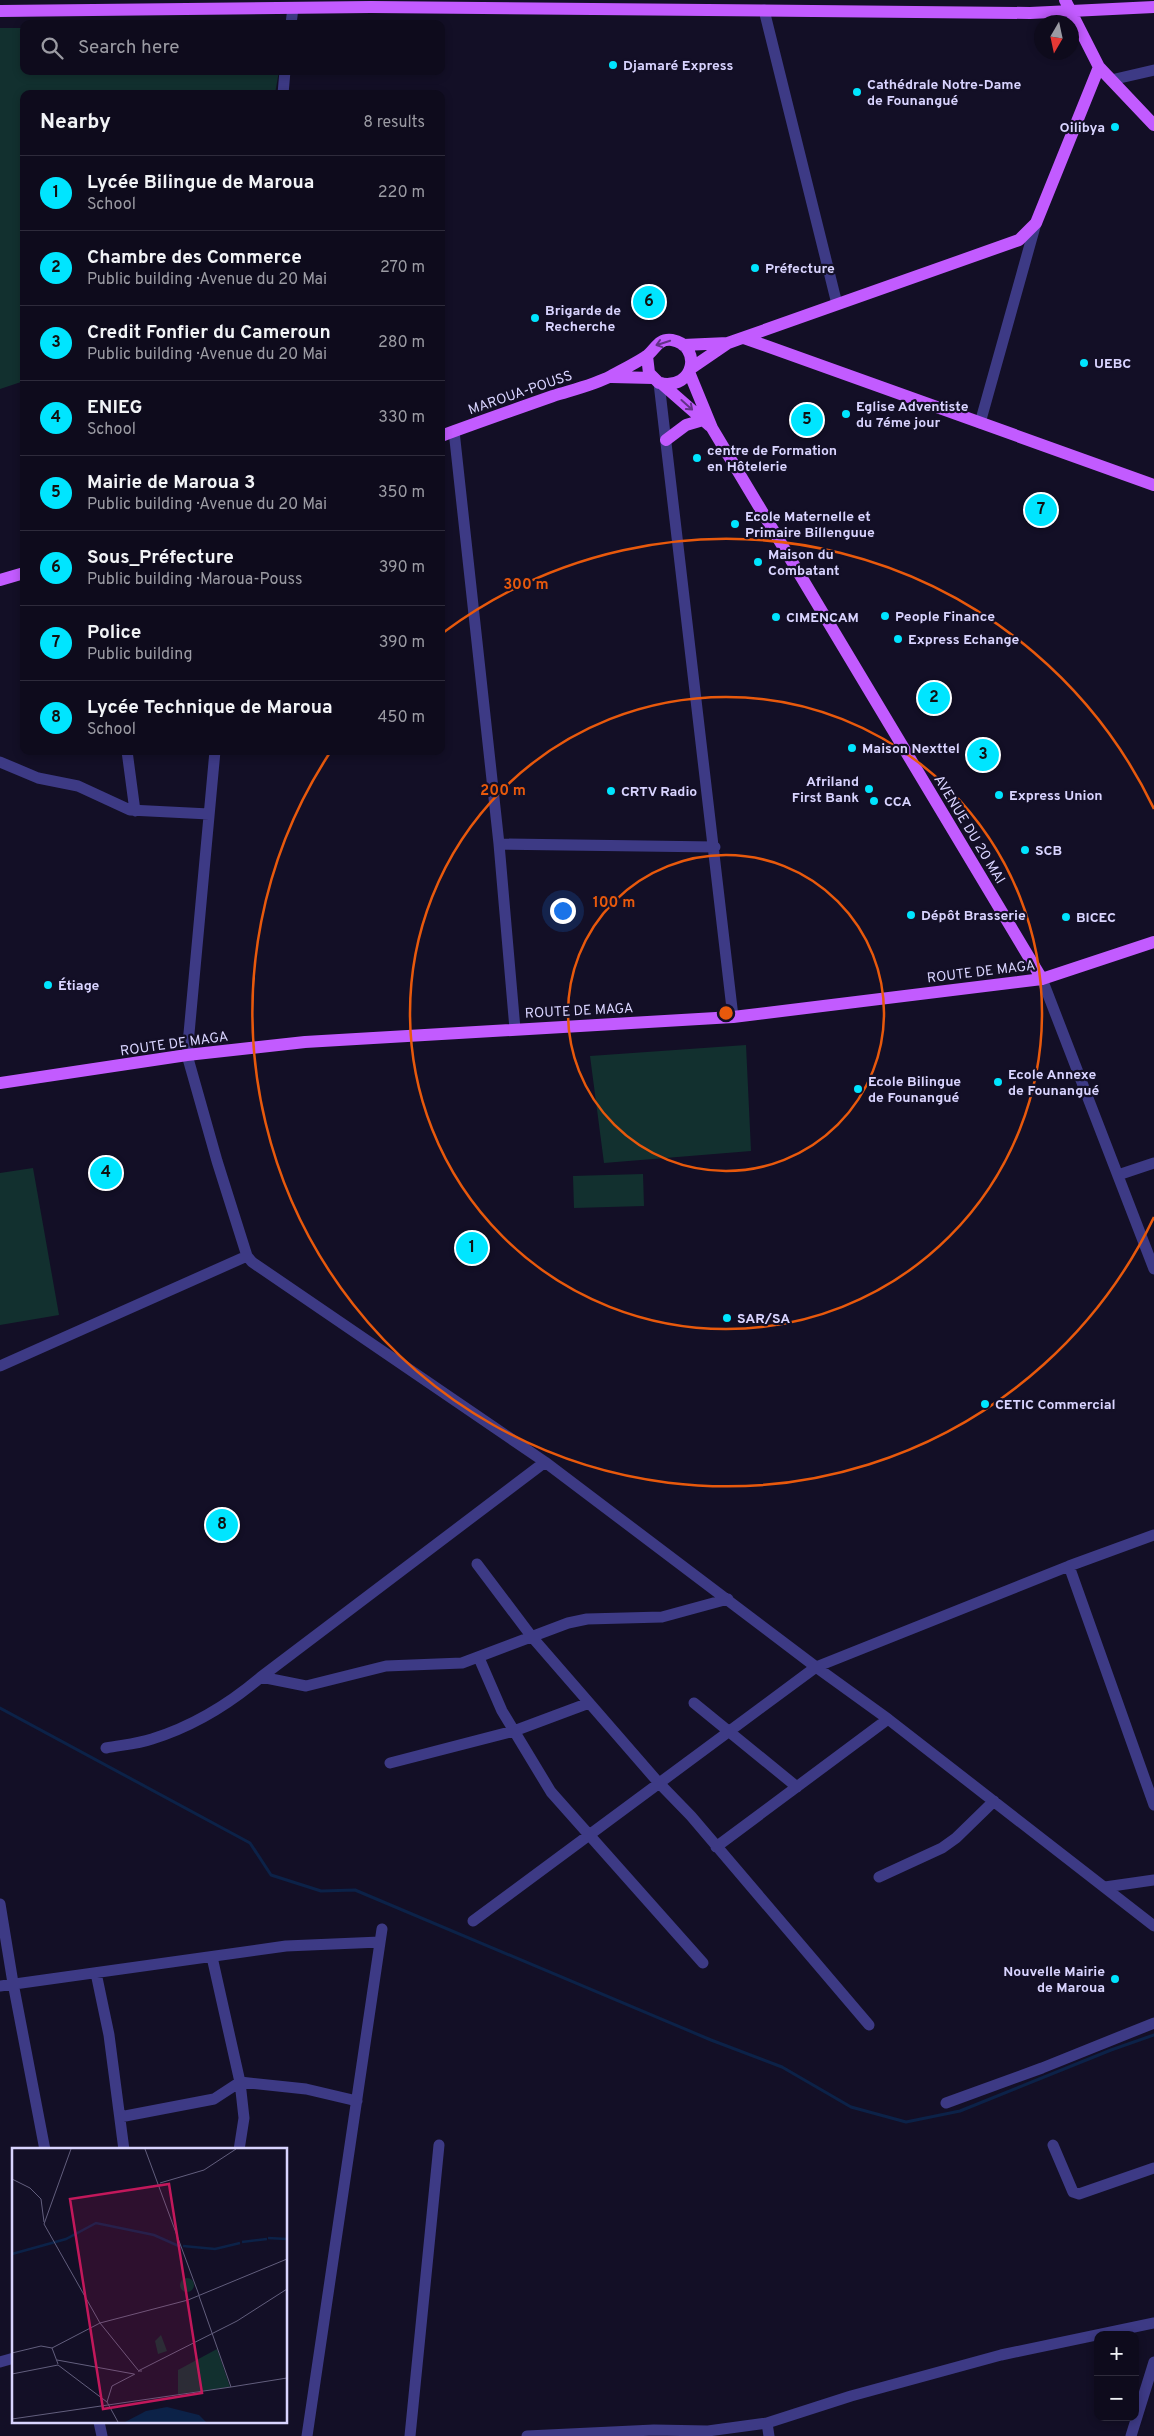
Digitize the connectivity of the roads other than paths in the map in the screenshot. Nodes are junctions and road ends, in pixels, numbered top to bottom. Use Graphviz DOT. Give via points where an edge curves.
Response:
graph roads {
  1 [pos="358,0"];
  2 [pos="1067,6"];
  3 [pos="1154,7"];
  4 [pos="293,8"];
  5 [pos="372,8"];
  6 [pos="764,10"];
  7 [pos="0,11"];
  8 [pos="292,20"];
  9 [pos="1099,67"];
  10 [pos="1154,70"];
  11 [pos="285,75"];
  12 [pos="1111,80"];
  13 [pos="283,90"];
  14 [pos="1154,125"];
  15 [pos="1036,224"];
  16 [pos="837,304"];
  17 [pos="744,338"];
  18 [pos="728,343"];
  19 [pos="683,345"];
  20 [pos="647,356"];
  21 [pos="690,371"];
  22 [pos="609,377"];
  23 [pos="658,381"];
  24 [pos="980,423"];
  25 [pos="707,424"];
  26 [pos="454,431"];
  27 [pos="445,434"];
  28 [pos="666,440"];
  29 [pos="1154,485"];
  30 [pos="20,574"];
  31 [pos="0,580"];
  32 [pos="128,755"];
  33 [pos="215,755"];
  34 [pos="0,762"];
  35 [pos="135,811"];
  36 [pos="209,814"];
  37 [pos="498,844"];
  38 [pos="715,847"];
  39 [pos="1154,942"];
  40 [pos="1042,979"];
  41 [pos="733,1017"];
  42 [pos="515,1029"];
  43 [pos="187,1055"];
  44 [pos="0,1083"];
  45 [pos="1154,1163"];
  46 [pos="1118,1175"];
  47 [pos="247,1256"];
  48 [pos="1154,1269"];
  49 [pos="0,1366"];
  50 [pos="546,1462"];
  51 [pos="1154,1535"];
  52 [pos="477,1564"];
  53 [pos="1069,1566"];
  54 [pos="728,1599"];
  55 [pos="532,1637"];
  56 [pos="479,1658"];
  57 [pos="816,1667"];
  58 [pos="261,1677"];
  59 [pos="589,1703"];
  60 [pos="694,1703"];
  61 [pos="888,1719"];
  62 [pos="514,1731"];
  63 [pos="728,1731"];
  64 [pos="106,1748"];
  65 [pos="390,1763"];
  66 [pos="658,1782"];
  67 [pos="797,1787"];
  68 [pos="994,1801"];
  69 [pos="1154,1806"];
  70 [pos="588,1834"];
  71 [pos="716,1847"];
  72 [pos="879,1877"];
  73 [pos="1154,1880"];
  74 [pos="1105,1887"];
  75 [pos="0,1908"];
  76 [pos="473,1921"];
  77 [pos="1154,1926"];
  78 [pos="382,1929"];
  79 [pos="380,1942"];
  80 [pos="212,1957"];
  81 [pos="704,1963"];
  82 [pos="96,1973"];
  83 [pos="13,1983"];
  84 [pos="0,1986"];
  85 [pos="1154,2023"];
  86 [pos="869,2024"];
  87 [pos="240,2082"];
  88 [pos="357,2101"];
  89 [pos="946,2104"];
  90 [pos="120,2117"];
  91 [pos="439,2145"];
  92 [pos="1053,2145"];
  93 [pos="45,2148"];
  94 [pos="124,2148"];
  95 [pos="239,2148"];
  96 [pos="1154,2168"];
  97 [pos="1154,2323"];
  98 [pos="1154,2362"];
  99 [pos="767,2423"];
  100 [pos="660,2433"];
  101 [pos="307,2436"];
  102 [pos="410,2436"];
  103 [pos="527,2436"];
  104 [pos="769,2436"];
  105 [pos="1131,2436"];
  1 -- 5 [label="street"];
  2 -- 3 [label="main road"];
  2 -- 6 [label="main road"];
  2 -- 9 [label="main road"];
  4 -- 5 [label="main road"];
  4 -- 7 [label="main road"];
  4 -- 8 [label="street"];
  5 -- 6 [label="main road"];
  6 -- 16 [label="street"];
  9 -- 12 [label="main road"];
  9 -- 15 [label="main road"];
  10 -- 12 [label="street"];
  11 -- 13 [label="street"];
  12 -- 14 [label="main road"];
  15 -- 16 [label="main road" via="1010,245"];
  15 -- 24 [label="street"];
  16 -- 17 [label="main road"];
  17 -- 18 [label="main road"];
  17 -- 24 [label="main road"];
  18 -- 19 [label="main road"];
  18 -- 21 [label="main road"];
  19 -- 20 [label="main road, one-way" via="673,340 662,341"];
  19 -- 21 [label="main road" via="691,359"];
  20 -- 22 [label="main road"];
  20 -- 23 [label="main road" via="647,368"];
  21 -- 23 [label="main road" via="676,384"];
  21 -- 25 [label="main road"];
  22 -- 23 [label="main road"];
  22 -- 26 [label="main road, MAROUA-POUSS"];
  23 -- 25 [label="main road, one-way"];
  23 -- 28 [label="street"];
  24 -- 29 [label="main road"];
  25 -- 28 [label="main road" via="686,425"];
  25 -- 40 [label="main road, AVENUE DU 20 MAI"];
  26 -- 27 [label="main road, MAROUA-POUSS"];
  26 -- 37 [label="street"];
  28 -- 38 [label="street"];
  30 -- 31 [label="main road"];
  32 -- 35 [label="street"];
  33 -- 36 [label="street"];
  34 -- 35 [label="street" via="38,778 78,786"];
  35 -- 36 [label="street"];
  36 -- 43 [label="street"];
  37 -- 38 [label="street"];
  37 -- 42 [label="street"];
  38 -- 41 [label="street"];
  39 -- 40 [label="main road, ROUTE DE MAGA"];
  40 -- 41 [label="main road, ROUTE DE MAGA"];
  40 -- 46 [label="street, AVENUE DU 20 MAI"];
  41 -- 42 [label="main road, ROUTE DE MAGA"];
  42 -- 43 [label="main road, ROUTE DE MAGA" via="305,1042"];
  43 -- 44 [label="main road, ROUTE DE MAGA"];
  43 -- 47 [label="street"];
  45 -- 46 [label="street"];
  46 -- 48 [label="street, AVENUE DU 20 MAI"];
  47 -- 49 [label="street"];
  47 -- 50 [label="street"];
  50 -- 54 [label="street"];
  50 -- 58 [label="street"];
  51 -- 53 [label="street"];
  52 -- 55 [label="street"];
  53 -- 57 [label="street"];
  53 -- 69 [label="street"];
  54 -- 55 [label="street" via="662,1617 577,1621"];
  54 -- 57 [label="street"];
  55 -- 56 [label="street"];
  55 -- 59 [label="street"];
  56 -- 58 [label="street" via="446,1665 369,1669 306,1686"];
  56 -- 62 [label="street"];
  57 -- 61 [label="street"];
  57 -- 63 [label="street"];
  58 -- 64 [label="street" via="231,1702 175,1731 150,1740"];
  59 -- 62 [label="street"];
  59 -- 66 [label="street"];
  60 -- 63 [label="street"];
  61 -- 67 [label="street"];
  61 -- 68 [label="street"];
  62 -- 65 [label="street"];
  62 -- 70 [label="street" via="552,1792"];
  63 -- 66 [label="street"];
  63 -- 67 [label="street"];
  66 -- 70 [label="street"];
  66 -- 71 [label="street"];
  67 -- 71 [label="street"];
  68 -- 72 [label="street" via="942,1848"];
  68 -- 74 [label="street"];
  70 -- 76 [label="street"];
  70 -- 81 [label="street"];
  71 -- 86 [label="street"];
  73 -- 74 [label="street"];
  74 -- 77 [label="street"];
  75 -- 83 [label="street"];
  78 -- 79 [label="street"];
  79 -- 80 [label="street" via="286,1946"];
  79 -- 88 [label="street"];
  80 -- 82 [label="street"];
  80 -- 87 [label="street"];
  82 -- 83 [label="street"];
  82 -- 90 [label="street" via="109,2035"];
  83 -- 84 [label="street"];
  83 -- 93 [label="street"];
  85 -- 89 [label="street"];
  87 -- 88 [label="street" via="306,2089"];
  87 -- 90 [label="street" via="214,2099"];
  87 -- 95 [label="street" via="244,2118"];
  88 -- 101 [label="street"];
  90 -- 94 [label="street"];
  91 -- 102 [label="street"];
  92 -- 96 [label="street" via="1073,2192 1079,2194"];
  97 -- 99 [label="street" via="1001,2355"];
  98 -- 105 [label="street"];
  99 -- 100 [label="street"];
  99 -- 104 [label="street"];
  100 -- 103 [label="street"];
}
